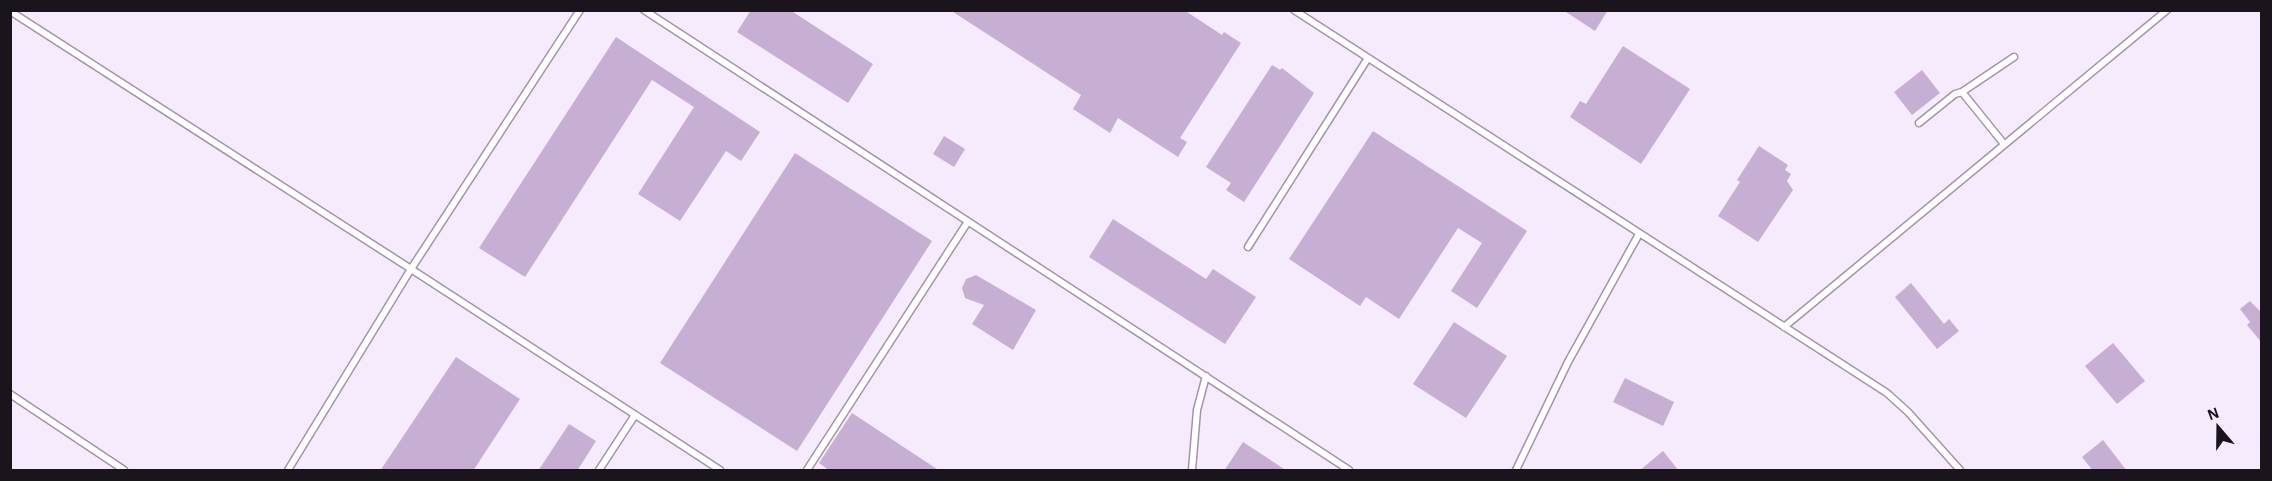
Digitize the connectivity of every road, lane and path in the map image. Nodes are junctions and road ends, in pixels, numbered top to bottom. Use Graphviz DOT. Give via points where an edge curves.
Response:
graph roads {
  1 [pos="580,10"];
  2 [pos="644,10"];
  3 [pos="1294,10"];
  4 [pos="2167,10"];
  5 [pos="10,11"];
  6 [pos="2014,57"];
  7 [pos="1368,58"];
  8 [pos="1962,92"];
  9 [pos="1919,123"];
  10 [pos="2004,144"];
  11 [pos="968,223"];
  12 [pos="1639,234"];
  13 [pos="1248,246"];
  14 [pos="411,268"];
  15 [pos="1784,327"];
  16 [pos="1206,376"];
  17 [pos="10,394"];
  18 [pos="635,415"];
  19 [pos="124,471"];
  20 [pos="288,471"];
  21 [pos="598,471"];
  22 [pos="720,471"];
  23 [pos="807,471"];
  24 [pos="1192,471"];
  25 [pos="1349,471"];
  26 [pos="1516,471"];
  27 [pos="1960,471"];
  1 -- 14 [label="lane"];
  2 -- 11 [label="lane"];
  3 -- 7 [label="lane"];
  4 -- 10 [label="lane"];
  5 -- 14 [label="lane"];
  6 -- 8 [label="lane"];
  7 -- 12 [label="lane"];
  7 -- 13 [label="lane"];
  8 -- 9 [label="lane"];
  8 -- 10 [label="lane"];
  10 -- 15 [label="lane"];
  11 -- 16 [label="lane"];
  11 -- 23 [label="lane"];
  12 -- 15 [label="lane"];
  12 -- 26 [label="lane" via="1568,362"];
  14 -- 18 [label="lane"];
  14 -- 20 [label="lane"];
  15 -- 27 [label="lane" via="1887,393"];
  16 -- 24 [label="lane" via="1197,410"];
  16 -- 25 [label="lane"];
  17 -- 19 [label="lane"];
  18 -- 21 [label="lane"];
  18 -- 22 [label="lane"];
}
